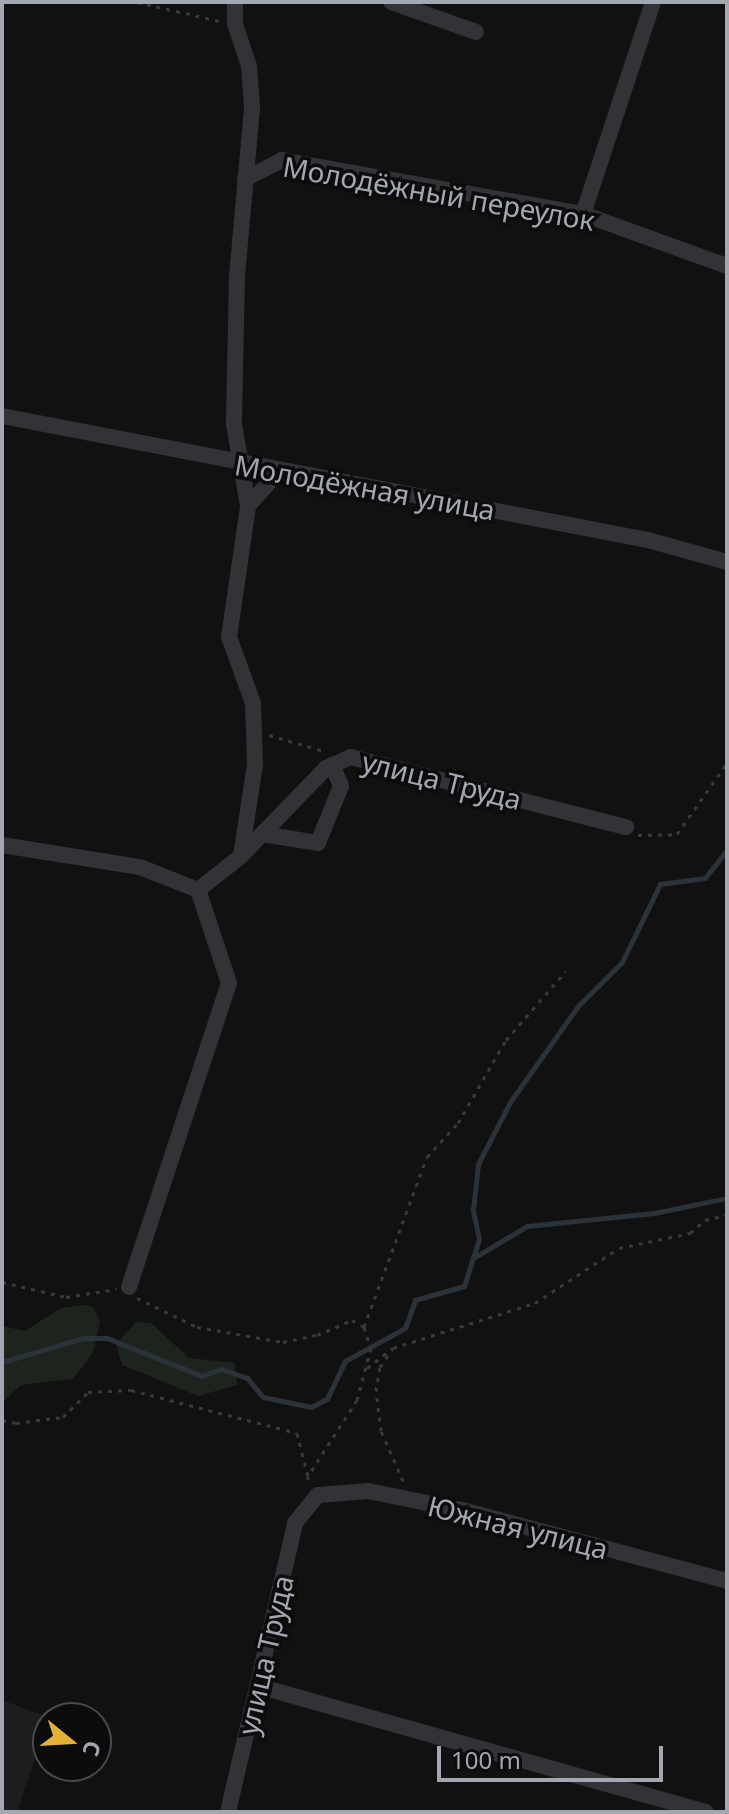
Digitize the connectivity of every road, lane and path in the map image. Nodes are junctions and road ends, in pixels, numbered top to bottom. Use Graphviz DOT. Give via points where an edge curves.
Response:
graph roads {
  1 [pos="137,2"];
  2 [pos="235,2"];
  3 [pos="391,2"];
  4 [pos="653,2"];
  5 [pos="235,24"];
  6 [pos="476,32"];
  7 [pos="245,179"];
  8 [pos="583,214"];
  9 [pos="727,266"];
  10 [pos="2,416"];
  11 [pos="238,464"];
  12 [pos="280,470"];
  13 [pos="248,506"];
  14 [pos="727,562"];
  15 [pos="254,731"];
  16 [pos="348,758"];
  17 [pos="727,763"];
  18 [pos="332,765"];
  19 [pos="630,830"];
  20 [pos="263,834"];
  21 [pos="2,845"];
  22 [pos="241,856"];
  23 [pos="204,887"];
  24 [pos="566,971"];
  25 [pos="727,1215"];
  26 [pos="2,1282"];
  27 [pos="129,1287"];
  28 [pos="364,1327"];
  29 [pos="393,1348"];
  30 [pos="367,1368"];
  31 [pos="2,1420"];
  32 [pos="308,1476"];
  33 [pos="410,1500"];
  34 [pos="309,1501"];
  35 [pos="727,1581"];
  36 [pos="258,1686"];
  37 [pos="228,1812"];
  38 [pos="706,1812"];
  1 -- 5 [label="path"];
  2 -- 5 [label="street"];
  3 -- 6 [label="street"];
  4 -- 8 [label="street"];
  5 -- 7 [label="street" via="249,66 252,108"];
  7 -- 8 [label="street, Молодёжный переулок" via="282,160"];
  7 -- 11 [label="street" via="237,276"];
  8 -- 9 [label="street, Молодёжный переулок"];
  10 -- 11 [label="street, Молодёжная улица"];
  11 -- 12 [label="street, Молодёжная улица"];
  11 -- 13 [label="street"];
  12 -- 13 [label="street"];
  12 -- 14 [label="street, Молодёжная улица" via="648,540"];
  13 -- 15 [label="street" via="229,637 248,679"];
  15 -- 16 [label="path"];
  15 -- 22 [label="street" via="255,764"];
  16 -- 18 [label="street, улица Труда"];
  16 -- 19 [label="street, улица Труда" via="388,762"];
  17 -- 19 [label="path" via="677,834 661,838"];
  18 -- 20 [label="street, улица Труда"];
  18 -- 20 [label="street" via="341,786 318,843"];
  20 -- 22 [label="street, улица Труда"];
  21 -- 23 [label="street" via="140,867"];
  22 -- 23 [label="street, улица Труда"];
  23 -- 27 [label="street" via="229,983"];
  24 -- 28 [label="path" via="506,1040 458,1123 427,1157"];
  25 -- 29 [label="path" via="705,1220 690,1233 619,1248 535,1303"];
  26 -- 27 [label="path" via="66,1297"];
  27 -- 28 [label="path" via="140,1302 197,1327 269,1339 317,1335 352,1320"];
  28 -- 30 [label="path" via="371,1348"];
  29 -- 30 [label="path"];
  29 -- 33 [label="path" via="380,1367 376,1391 381,1431"];
  30 -- 32 [label="path" via="357,1400"];
  31 -- 32 [label="path" via="63,1417 88,1392 131,1390 297,1433"];
  32 -- 34 [label="path"];
  33 -- 34 [label="street, Южная улица" via="340,1490"];
  33 -- 35 [label="street, Южная улица"];
  34 -- 36 [label="street, улица Труда" via="295,1523"];
  36 -- 37 [label="street, улица Труда"];
  36 -- 38 [label="street"];
}
